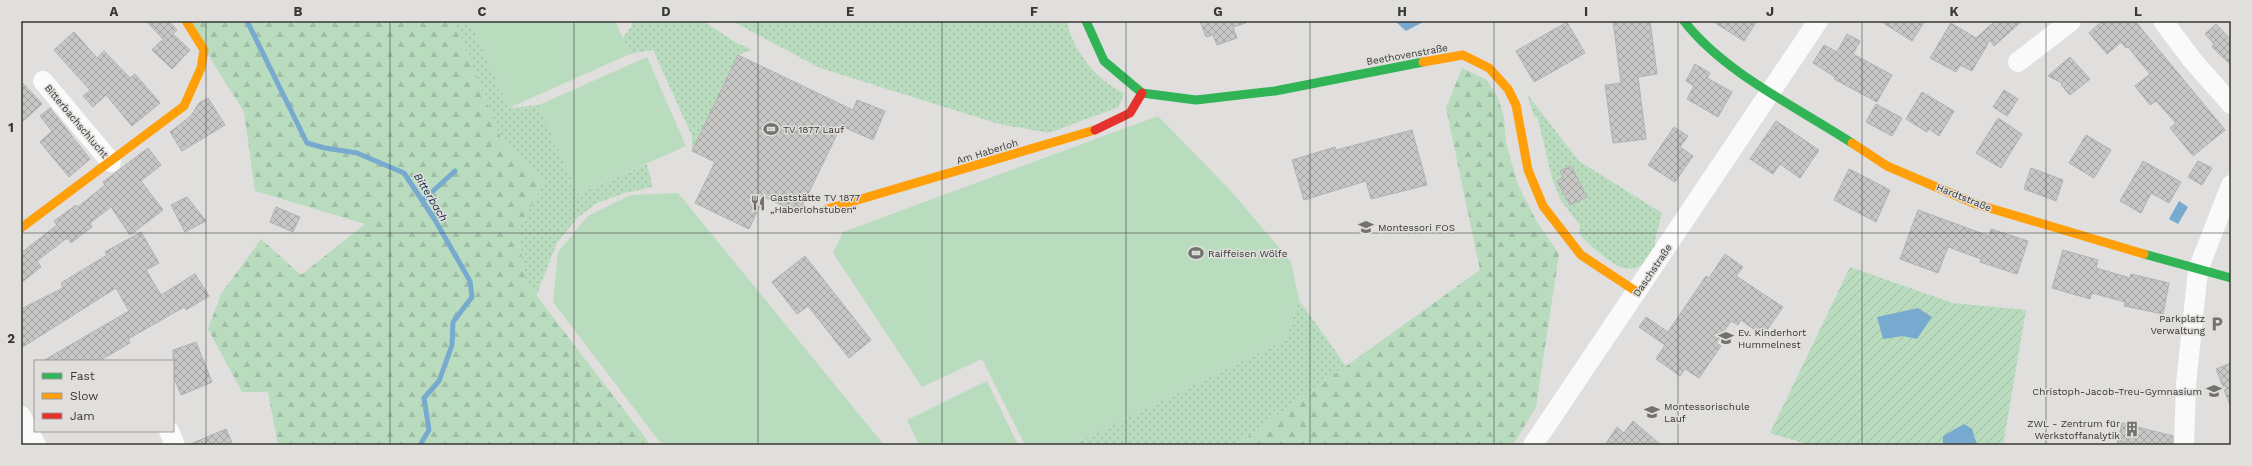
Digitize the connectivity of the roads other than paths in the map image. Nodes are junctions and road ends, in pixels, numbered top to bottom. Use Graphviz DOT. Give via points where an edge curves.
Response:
graph roads {
  1 [pos="186,21"];
  2 [pos="1086,21"];
  3 [pos="1684,21"];
  4 [pos="1818,21"];
  5 [pos="2071,21"];
  6 [pos="2163,21"];
  7 [pos="2018,62"];
  8 [pos="43,80"];
  9 [pos="1142,93"];
  10 [pos="1769,93"];
  11 [pos="2231,104"];
  12 [pos="111,162"];
  13 [pos="2231,185"];
  14 [pos="827,209"];
  15 [pos="21,228"];
  16 [pos="2198,270"];
  17 [pos="2231,278"];
  18 [pos="1637,292"];
  19 [pos="21,416"];
  20 [pos="169,432"];
  21 [pos="36,445"];
  22 [pos="174,445"];
  23 [pos="1533,445"];
  24 [pos="2184,445"];
  1 -- 12 [label="street, Bitterbachschlucht" via="204,50 202,68 184,106"];
  2 -- 9 [label="street" via="1104,61"];
  3 -- 10 [label="street, Hardtstraße" via="1698,39"];
  4 -- 10 [label="street, Daschstraße"];
  5 -- 7 [label="street"];
  6 -- 11 [label="street" via="2192,61"];
  8 -- 12 [label="street, Bitterbachschlucht"];
  9 -- 14 [label="street, Am Haberloh" via="1130,113 1104,127"];
  9 -- 18 [label="street, Beethovenstraße" via="1196,100 1275,91 1393,66 1463,55 1489,68 1508,89 1516,105 1528,170 1543,206 1581,255"];
  10 -- 16 [label="street, Hardtstraße" via="1823,124 1887,166 1976,204"];
  10 -- 18 [label="street, Daschstraße"];
  12 -- 15 [label="street, Bitterbachschlucht"];
  13 -- 16 [label="street"];
  16 -- 17 [label="street, Hardtstraße"];
  16 -- 24 [label="street" via="2186,384"];
  18 -- 23 [label="street, Daschstraße"];
  19 -- 21 [label="street"];
  20 -- 22 [label="street"];
}
